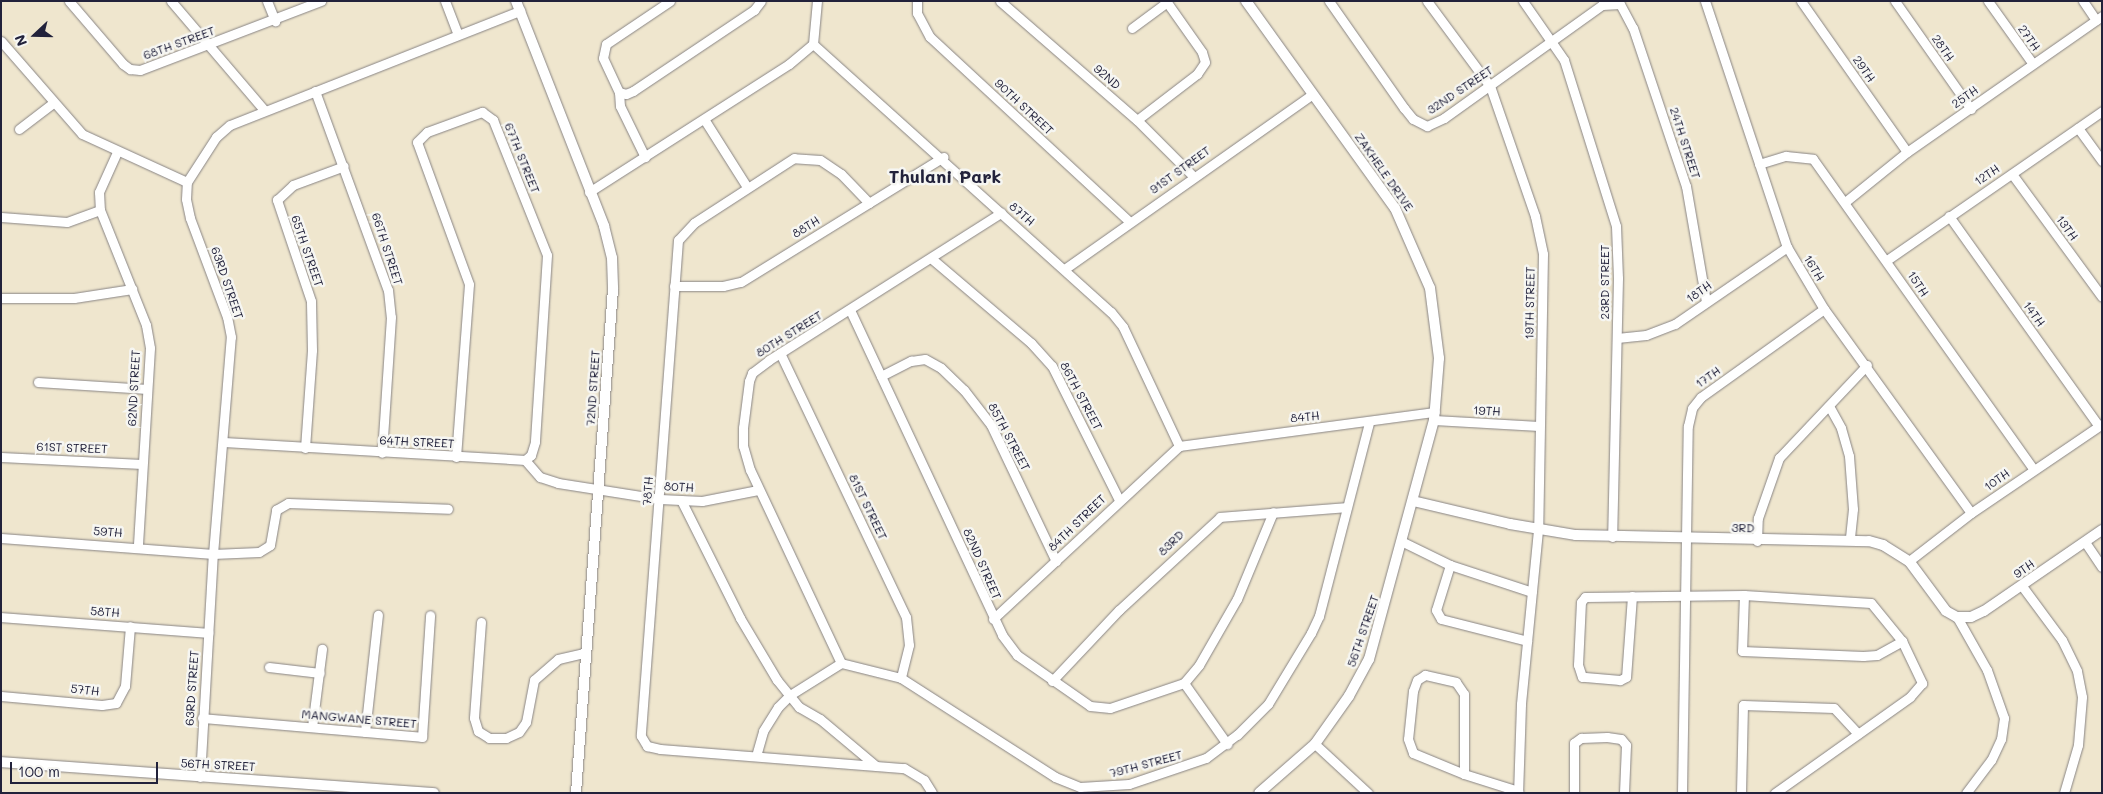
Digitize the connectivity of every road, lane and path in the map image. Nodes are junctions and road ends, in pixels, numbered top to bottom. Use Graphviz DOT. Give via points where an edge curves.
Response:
graph roads {
  1 [pos="69,1"];
  2 [pos="171,1"];
  3 [pos="267,1"];
  4 [pos="321,1"];
  5 [pos="444,1"];
  6 [pos="516,1"];
  7 [pos="670,1"];
  8 [pos="761,1"];
  9 [pos="817,1"];
  10 [pos="917,1"];
  11 [pos="1000,1"];
  12 [pos="1246,1"];
  13 [pos="1330,1"];
  14 [pos="1427,1"];
  15 [pos="1523,1"];
  16 [pos="1705,1"];
  17 [pos="1801,1"];
  18 [pos="1895,1"];
  19 [pos="1988,1"];
  20 [pos="2083,1"];
  21 [pos="1166,2"];
  22 [pos="1615,2"];
  23 [pos="520,11"];
  24 [pos="2099,18"];
  25 [pos="274,21"];
  26 [pos="1132,28"];
  27 [pos="458,35"];
  28 [pos="1552,40"];
  29 [pos="2,43"];
  30 [pos="814,44"];
  31 [pos="209,46"];
  32 [pos="2033,64"];
  33 [pos="1490,86"];
  34 [pos="315,91"];
  35 [pos="619,92"];
  36 [pos="1311,95"];
  37 [pos="54,102"];
  38 [pos="1971,109"];
  39 [pos="264,110"];
  40 [pos="2102,111"];
  41 [pos="704,119"];
  42 [pos="1137,120"];
  43 [pos="19,128"];
  44 [pos="2078,128"];
  45 [pos="117,152"];
  46 [pos="1907,152"];
  47 [pos="645,157"];
  48 [pos="943,158"];
  49 [pos="2102,161"];
  50 [pos="1759,164"];
  51 [pos="344,166"];
  52 [pos="2012,174"];
  53 [pos="1193,176"];
  54 [pos="187,182"];
  55 [pos="748,187"];
  56 [pos="589,192"];
  57 [pos="1846,202"];
  58 [pos="869,203"];
  59 [pos="100,210"];
  60 [pos="1001,213"];
  61 [pos="1949,216"];
  62 [pos="1,218"];
  63 [pos="1130,222"];
  64 [pos="1786,247"];
  65 [pos="932,259"];
  66 [pos="1887,260"];
  67 [pos="1066,268"];
  68 [pos="674,286"];
  69 [pos="132,289"];
  70 [pos="2102,297"];
  71 [pos="1,298"];
  72 [pos="1706,302"];
  73 [pos="1824,309"];
  74 [pos="850,310"];
  75 [pos="1617,338"];
  76 [pos="780,353"];
  77 [pos="1867,365"];
  78 [pos="881,376"];
  79 [pos="38,382"];
  80 [pos="147,389"];
  81 [pos="1828,406"];
  82 [pos="1434,416"];
  83 [pos="1369,422"];
  84 [pos="2100,425"];
  85 [pos="1539,426"];
  86 [pos="224,442"];
  87 [pos="1178,446"];
  88 [pos="305,448"];
  89 [pos="382,453"];
  90 [pos="1,457"];
  91 [pos="456,457"];
  92 [pos="525,460"];
  93 [pos="142,464"];
  94 [pos="2034,469"];
  95 [pos="598,490"];
  96 [pos="758,490"];
  97 [pos="660,499"];
  98 [pos="681,500"];
  99 [pos="1120,500"];
  100 [pos="1413,501"];
  101 [pos="1347,507"];
  102 [pos="448,509"];
  103 [pos="1273,512"];
  104 [pos="1972,512"];
  105 [pos="1538,530"];
  106 [pos="2102,530"];
  107 [pos="1612,537"];
  108 [pos="1,538"];
  109 [pos="1688,540"];
  110 [pos="1850,540"];
  111 [pos="1757,541"];
  112 [pos="1403,542"];
  113 [pos="2085,542"];
  114 [pos="138,547"];
  115 [pos="213,554"];
  116 [pos="1056,561"];
  117 [pos="1909,561"];
  118 [pos="1450,564"];
  119 [pos="2102,567"];
  120 [pos="2022,586"];
  121 [pos="1532,592"];
  122 [pos="1685,595"];
  123 [pos="1744,595"];
  124 [pos="1632,596"];
  125 [pos="378,614"];
  126 [pos="430,615"];
  127 [pos="1957,617"];
  128 [pos="1,618"];
  129 [pos="993,619"];
  130 [pos="482,622"];
  131 [pos="130,626"];
  132 [pos="208,633"];
  133 [pos="1902,641"];
  134 [pos="1527,642"];
  135 [pos="322,649"];
  136 [pos="584,653"];
  137 [pos="841,663"];
  138 [pos="269,667"];
  139 [pos="320,673"];
  140 [pos="901,678"];
  141 [pos="1052,681"];
  142 [pos="1184,684"];
  143 [pos="790,695"];
  144 [pos="1,696"];
  145 [pos="202,718"];
  146 [pos="312,727"];
  147 [pos="365,732"];
  148 [pos="1858,734"];
  149 [pos="1227,744"];
  150 [pos="1315,744"];
  151 [pos="756,756"];
  152 [pos="1,762"];
  153 [pos="877,766"];
  154 [pos="1464,774"];
  155 [pos="200,777"];
  156 [pos="1518,792"];
  157 [pos="434,793"];
  158 [pos="576,793"];
  159 [pos="932,793"];
  160 [pos="1259,793"];
  161 [pos="1368,793"];
  162 [pos="1574,793"];
  163 [pos="1624,793"];
  164 [pos="1682,793"];
  165 [pos="1741,793"];
  166 [pos="1775,793"];
  167 [pos="1966,793"];
  168 [pos="2064,793"];
  1 -- 31 [label="street, 68TH STREET" via="130,69 151,67"];
  2 -- 31 [label="street"];
  3 -- 25 [label="street"];
  4 -- 25 [label="street, 68TH STREET"];
  5 -- 27 [label="street"];
  6 -- 23 [label="street, 72ND STREET"];
  7 -- 35 [label="street" via="606,44 603,58"];
  8 -- 35 [label="street" via="754,10 633,90 626,94"];
  9 -- 30 [label="street"];
  10 -- 63 [label="street, 90TH STREET" via="917,13 930,37"];
  11 -- 42 [label="street, 92ND"];
  12 -- 36 [label="street, ZAKHELE DRIVE"];
  13 -- 33 [label="street, 32ND STREET" via="1404,108 1420,124 1434,124"];
  14 -- 33 [label="street, 19TH STREET"];
  15 -- 28 [label="street, 23RD STREET"];
  16 -- 50 [label="street, 16TH"];
  17 -- 46 [label="street, 29TH"];
  18 -- 38 [label="street, 28TH"];
  19 -- 32 [label="street, 27TH"];
  20 -- 24 [label="street"];
  21 -- 26 [label="street"];
  21 -- 42 [label="street" via="1202,52 1205,62 1196,74"];
  22 -- 28 [label="street, 32ND STREET" via="1602,4"];
  22 -- 72 [label="street, 24TH STREET" via="1627,11 1634,28 1686,186"];
  23 -- 27 [label="street"];
  23 -- 56 [label="street, 72ND STREET"];
  24 -- 32 [label="street, 25TH"];
  25 -- 31 [label="street, 68TH STREET"];
  27 -- 34 [label="street"];
  28 -- 33 [label="street, 32ND STREET"];
  28 -- 75 [label="street, 23RD STREET" via="1564,60 1616,226"];
  29 -- 37 [label="street"];
  30 -- 41 [label="street"];
  30 -- 48 [label="street, 87TH"];
  31 -- 39 [label="street"];
  32 -- 38 [label="street, 25TH"];
  33 -- 85 [label="street, 19TH STREET" via="1540,232 1544,304"];
  34 -- 39 [label="street"];
  34 -- 51 [label="street, 66TH STREET"];
  35 -- 47 [label="street" via="620,106"];
  36 -- 53 [label="street, 91ST STREET"];
  36 -- 82 [label="street, ZAKHELE DRIVE" via="1395,208 1430,288 1439,338"];
  37 -- 43 [label="street"];
  37 -- 45 [label="street" via="82,134"];
  38 -- 46 [label="street, 25TH"];
  39 -- 54 [label="street" via="223,130"];
  40 -- 44 [label="street, 12TH"];
  41 -- 47 [label="street"];
  41 -- 55 [label="street"];
  42 -- 53 [label="street, 92ND"];
  44 -- 49 [label="street"];
  44 -- 52 [label="street, 12TH"];
  45 -- 54 [label="street"];
  45 -- 59 [label="street, 62ND STREET" via="99,192"];
  46 -- 57 [label="street, 25TH"];
  47 -- 56 [label="street"];
  48 -- 58 [label="street, 88TH"];
  48 -- 60 [label="street, 87TH"];
  50 -- 57 [label="street, 15TH" via="1786,156 1813,159"];
  50 -- 64 [label="street, 16TH"];
  51 -- 88 [label="street, 65TH STREET" via="293,185 277,200 311,301 312,350"];
  51 -- 89 [label="street, 66TH STREET" via="382,268 391,307"];
  52 -- 61 [label="street, 12TH"];
  52 -- 70 [label="street, 13TH"];
  53 -- 63 [label="street, 91ST STREET"];
  54 -- 86 [label="street, 63RD STREET" via="190,218 230,328"];
  55 -- 58 [label="street, 78TH" via="786,162 804,157 830,166"];
  55 -- 68 [label="street, 78TH" via="681,233"];
  56 -- 95 [label="street, 72ND STREET" via="604,226 613,273"];
  57 -- 66 [label="street, 15TH"];
  58 -- 68 [label="street, 88TH" via="741,282 723,286"];
  59 -- 62 [label="street" via="67,222"];
  59 -- 69 [label="street, 62ND STREET"];
  60 -- 65 [label="street, 80TH STREET"];
  60 -- 67 [label="street, 87TH"];
  61 -- 66 [label="street, 12TH"];
  61 -- 84 [label="street, 14TH"];
  63 -- 67 [label="street, 91ST STREET"];
  64 -- 72 [label="street, 18TH"];
  64 -- 73 [label="street, 16TH"];
  65 -- 74 [label="street, 80TH STREET"];
  65 -- 99 [label="street, 86TH STREET" via="1031,343 1052,366"];
  66 -- 94 [label="street, 15TH"];
  67 -- 87 [label="street, 87TH" via="1123,327"];
  68 -- 97 [label="street, 78TH"];
  69 -- 71 [label="street" via="74,298"];
  69 -- 80 [label="street, 62ND STREET" via="148,335"];
  72 -- 75 [label="street, 18TH" via="1662,331"];
  73 -- 77 [label="street, 16TH"];
  73 -- 109 [label="street, 17TH" via="1701,397 1692,408 1688,426"];
  74 -- 76 [label="street, 80TH STREET"];
  74 -- 78 [label="street, 82ND STREET"];
  75 -- 107 [label="street, 23RD STREET"];
  76 -- 96 [label="street, 80TH STREET" via="752,373 748,390 743,446"];
  76 -- 140 [label="street, 81ST STREET" via="906,617 909,645"];
  77 -- 81 [label="street"];
  77 -- 104 [label="street, 16TH"];
  78 -- 116 [label="street, 85TH STREET" via="911,361 925,359 941,368 964,390 991,425"];
  78 -- 129 [label="street, 82ND STREET"];
  79 -- 80 [label="street"];
  80 -- 93 [label="street, 62ND STREET"];
  81 -- 110 [label="street" via="1844,435 1849,456 1853,509"];
  81 -- 111 [label="street" via="1775,465 1758,518"];
  82 -- 83 [label="street, 84TH"];
  82 -- 85 [label="street, 19TH"];
  82 -- 100 [label="street, ZAKHELE DRIVE"];
  83 -- 87 [label="street, 84TH"];
  83 -- 101 [label="street, 79TH STREET"];
  84 -- 94 [label="street, 10TH"];
  85 -- 105 [label="street, 19TH STREET"];
  86 -- 88 [label="street, 64TH STREET"];
  86 -- 115 [label="street, 63RD STREET"];
  87 -- 99 [label="street, 84TH STREET"];
  88 -- 89 [label="street, 64TH STREET"];
  89 -- 91 [label="street, 64TH STREET"];
  90 -- 93 [label="street, 61ST STREET"];
  91 -- 92 [label="street, 64TH STREET"];
  91 -- 92 [label="street, 67TH STREET" via="469,284 417,142 427,132 482,112 493,120 546,255 535,442 531,455"];
  92 -- 95 [label="street" via="540,477"];
  93 -- 114 [label="street, 62ND STREET"];
  94 -- 104 [label="street, 10TH"];
  95 -- 97 [label="street, 80TH"];
  95 -- 136 [label="street, 72ND STREET"];
  96 -- 98 [label="street, 80TH" via="731,498"];
  96 -- 137 [label="street, 80TH STREET"];
  97 -- 98 [label="street, 80TH"];
  97 -- 151 [label="street, 78TH" via="642,740 647,746 660,749"];
  98 -- 143 [label="street" via="740,618 766,663"];
  99 -- 116 [label="street, 84TH STREET"];
  100 -- 105 [label="street, 3RD"];
  100 -- 112 [label="street, 56TH STREET"];
  101 -- 103 [label="street, 83RD"];
  101 -- 149 [label="street, 79TH STREET" via="1319,616 1311,633 1268,704"];
  102 -- 115 [label="street, 59TH" via="288,502 276,510 267,549"];
  103 -- 141 [label="street, 83RD" via="1227,514 1210,524 1119,610"];
  103 -- 142 [label="street" via="1238,599"];
  104 -- 117 [label="street, 10TH"];
  105 -- 107 [label="street, 3RD"];
  105 -- 121 [label="street, 19TH STREET"];
  106 -- 113 [label="street, 9TH"];
  107 -- 109 [label="street, 3RD"];
  108 -- 114 [label="street, 59TH"];
  109 -- 111 [label="street, 3RD"];
  109 -- 122 [label="street"];
  110 -- 111 [label="street, 3RD"];
  110 -- 117 [label="street, 3RD" via="1884,545"];
  112 -- 118 [label="street"];
  112 -- 150 [label="street, 56TH STREET" via="1369,659 1353,690"];
  113 -- 119 [label="street"];
  113 -- 120 [label="street, 9TH"];
  114 -- 115 [label="street, 59TH"];
  115 -- 132 [label="street, 63RD STREET"];
  116 -- 129 [label="street, 84TH STREET"];
  117 -- 127 [label="street, 3RD" via="1946,611"];
  118 -- 121 [label="street"];
  118 -- 134 [label="street" via="1436,610 1441,619"];
  120 -- 127 [label="street, 9TH" via="1971,618"];
  120 -- 168 [label="street" via="2062,640 2080,689 2078,745"];
  121 -- 134 [label="street, 19TH STREET"];
  122 -- 123 [label="street"];
  122 -- 124 [label="street"];
  122 -- 164 [label="street"];
  123 -- 133 [label="street" via="1871,602"];
  123 -- 133 [label="street" via="1742,651 1870,655"];
  124 -- 124 [label="street" via="1585,596 1582,599 1578,665 1582,677 1626,678"];
  125 -- 147 [label="street"];
  126 -- 147 [label="street, MANGWANE STREET" via="422,737"];
  127 -- 167 [label="street, 3RD" via="1998,694 2004,718 2001,739 1991,760"];
  128 -- 131 [label="street, 58TH"];
  129 -- 141 [label="street, 82ND STREET" via="1017,655"];
  130 -- 136 [label="street" via="474,718 478,731 489,738 506,738 519,732 526,722 534,680 558,659"];
  131 -- 132 [label="street, 58TH"];
  131 -- 144 [label="street, 57TH" via="125,686 116,703 102,705"];
  132 -- 145 [label="street, 63RD STREET"];
  133 -- 148 [label="street" via="1922,683 1910,697"];
  134 -- 156 [label="street, 19TH STREET"];
  135 -- 139 [label="street"];
  136 -- 158 [label="street, 72ND STREET"];
  137 -- 140 [label="street, 79TH STREET"];
  137 -- 143 [label="street"];
  138 -- 139 [label="street"];
  139 -- 146 [label="street"];
  140 -- 149 [label="street, 79TH STREET" via="1055,778 1080,787 1129,784 1206,758"];
  141 -- 142 [label="street, 82ND STREET" via="1090,706 1102,709"];
  142 -- 149 [label="street"];
  143 -- 151 [label="street" via="768,721"];
  143 -- 153 [label="street" via="808,714 820,719"];
  145 -- 146 [label="street, MANGWANE STREET"];
  145 -- 155 [label="street, 63RD STREET"];
  146 -- 147 [label="street, MANGWANE STREET"];
  148 -- 165 [label="street" via="1834,708 1743,705"];
  148 -- 166 [label="street"];
  150 -- 160 [label="street, 56TH STREET"];
  150 -- 161 [label="street"];
  151 -- 153 [label="street, 78TH"];
  152 -- 155 [label="street, 56TH STREET"];
  153 -- 159 [label="street, 78TH" via="904,768 924,780"];
  154 -- 154 [label="street" via="1420,759 1408,746 1414,685 1426,675 1456,682 1464,694"];
  154 -- 156 [label="street"];
  155 -- 157 [label="street, 56TH STREET"];
  162 -- 163 [label="street" via="1574,744 1581,738 1607,737 1621,739 1626,745"];
}
